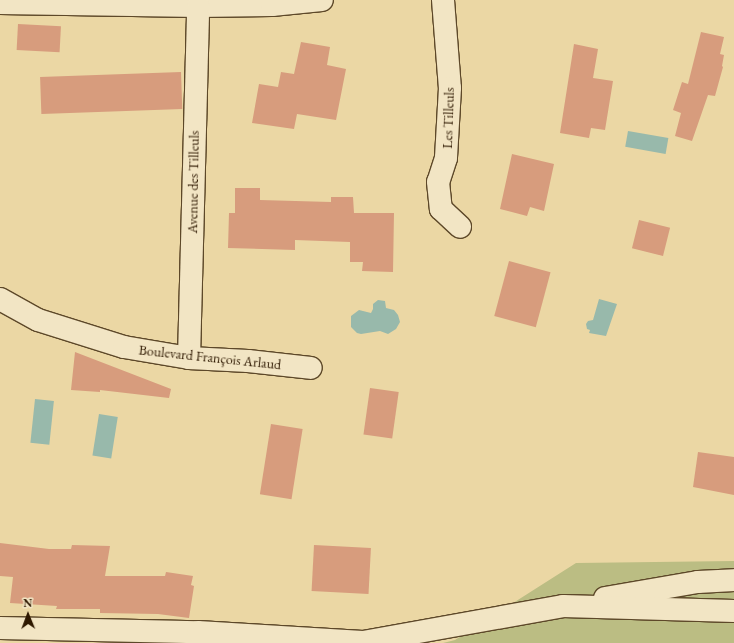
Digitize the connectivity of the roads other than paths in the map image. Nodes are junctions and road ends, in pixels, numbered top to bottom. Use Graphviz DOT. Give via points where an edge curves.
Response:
graph roads {
  1 [pos="322,0"];
  2 [pos="443,0"];
  3 [pos="0,3"];
  4 [pos="190,4"];
  5 [pos="460,227"];
  6 [pos="0,299"];
  7 [pos="189,358"];
  8 [pos="311,368"];
  9 [pos="734,580"];
  10 [pos="563,606"];
  11 [pos="734,611"];
  12 [pos="0,628"];
  13 [pos="363,642"];
  1 -- 4 [label="street" via="272,5"];
  2 -- 5 [label="street, Les Tilleuls" via="450,88 446,158 438,182 441,209"];
  3 -- 4 [label="street"];
  4 -- 7 [label="street, Avenue des Tilleuls"];
  6 -- 7 [label="street, Boulevard François Arlaud" via="38,320 124,347"];
  7 -- 8 [label="street, Boulevard François Arlaud"];
  9 -- 10 [label="street" via="698,582"];
  10 -- 11 [label="street"];
  10 -- 13 [label="street"];
  12 -- 13 [label="street" via="198,632"];
}
